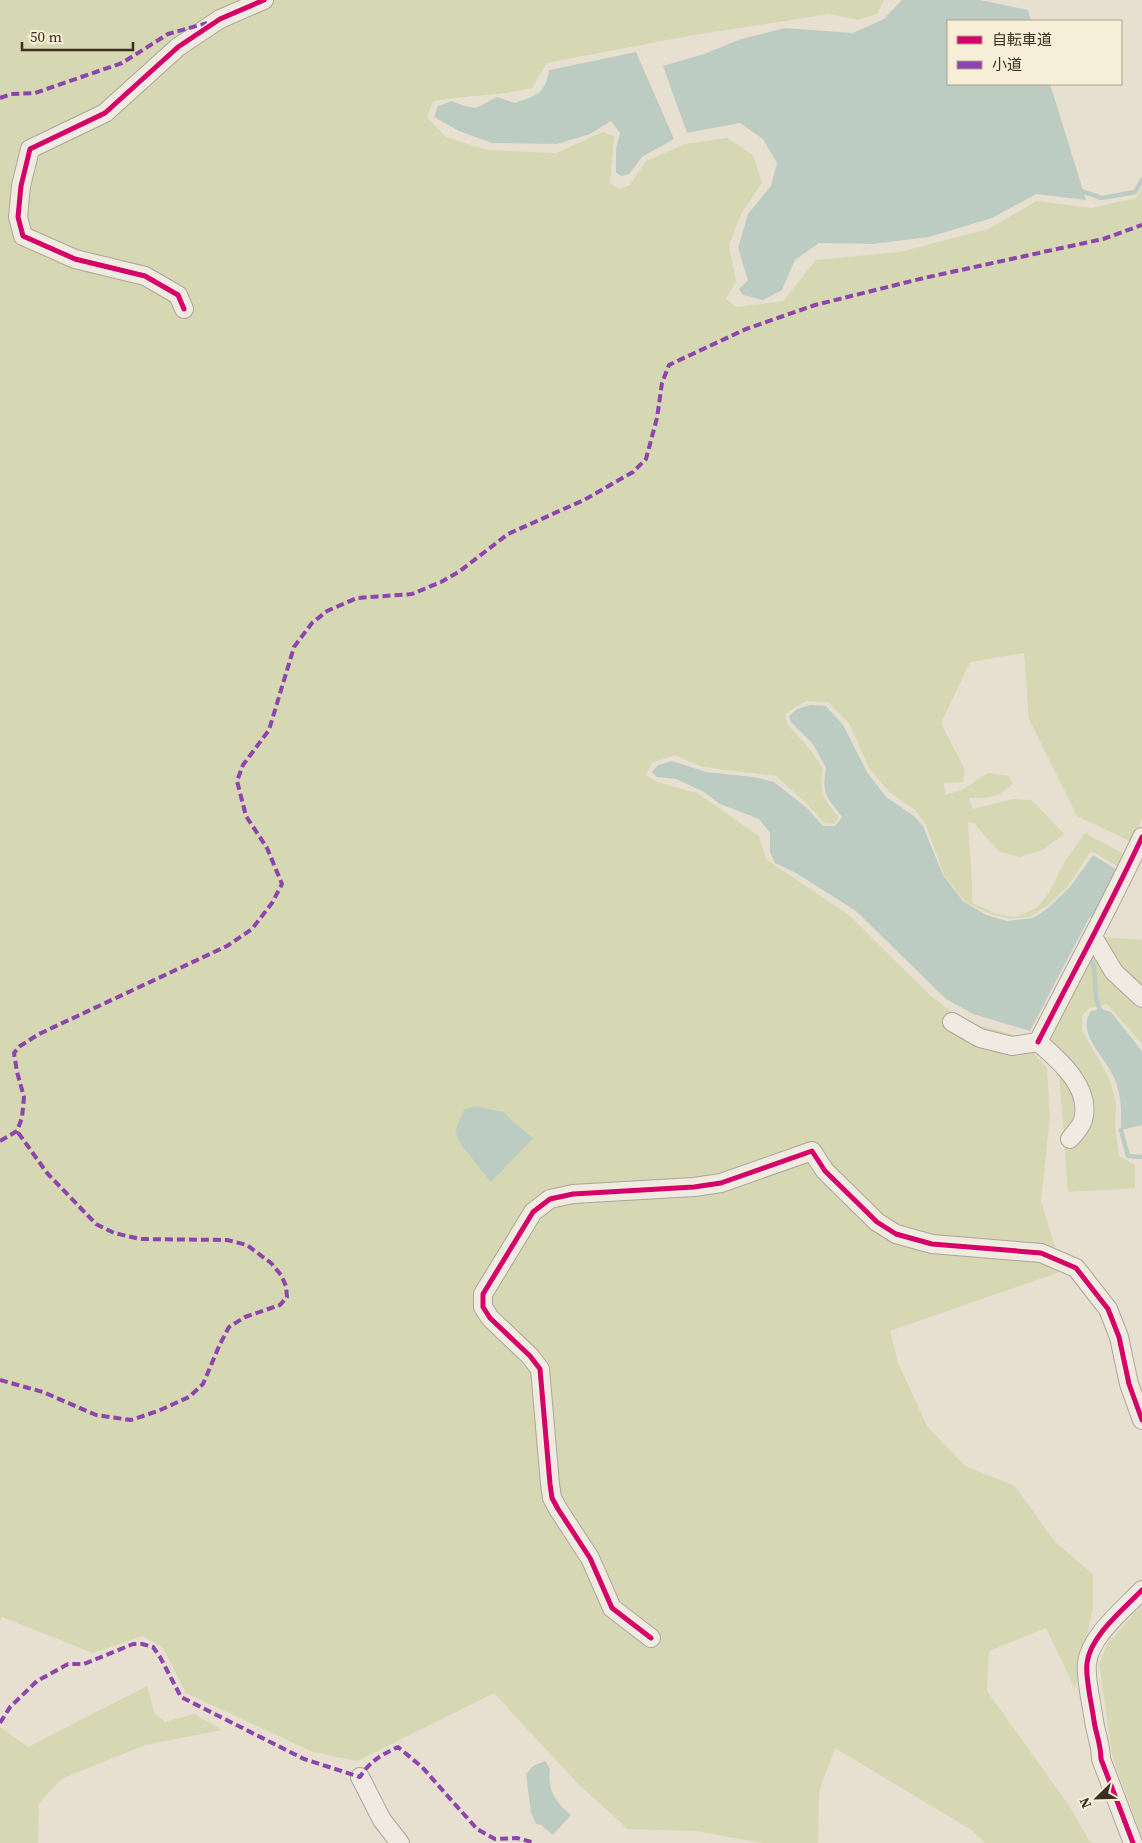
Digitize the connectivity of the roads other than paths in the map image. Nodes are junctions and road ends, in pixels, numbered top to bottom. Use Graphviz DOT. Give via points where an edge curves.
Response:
graph roads {
  1 [pos="264,0"];
  2 [pos="184,309"];
  3 [pos="1142,837"];
  4 [pos="1086,948"];
  5 [pos="1142,998"];
  6 [pos="952,1022"];
  7 [pos="1038,1042"];
  8 [pos="1070,1140"];
  9 [pos="1142,1420"];
  10 [pos="1142,1590"];
  11 [pos="651,1638"];
  12 [pos="360,1777"];
  13 [pos="400,1843"];
  14 [pos="1133,1843"];
  1 -- 2 [label="street" via="220,19 178,47 105,113 30,149 18,217 23,236 75,259 145,276 178,295"];
  3 -- 4 [label="street"];
  4 -- 5 [label="street"];
  4 -- 7 [label="street"];
  6 -- 7 [label="street" via="980,1038 1012,1046"];
  7 -- 8 [label="street" via="1063,1064 1085,1103 1083,1121"];
  9 -- 11 [label="street" via="1108,1308 1076,1268 1042,1253 932,1244 896,1234 876,1222 825,1171 812,1151 721,1183 573,1194 550,1199 533,1212 497,1270 483,1294 483,1307 540,1370 552,1498 590,1558 612,1608"];
  10 -- 14 [label="street" via="1100,1634 1090,1649 1086,1664 1100,1759"];
  12 -- 13 [label="street" via="382,1820"];
}
